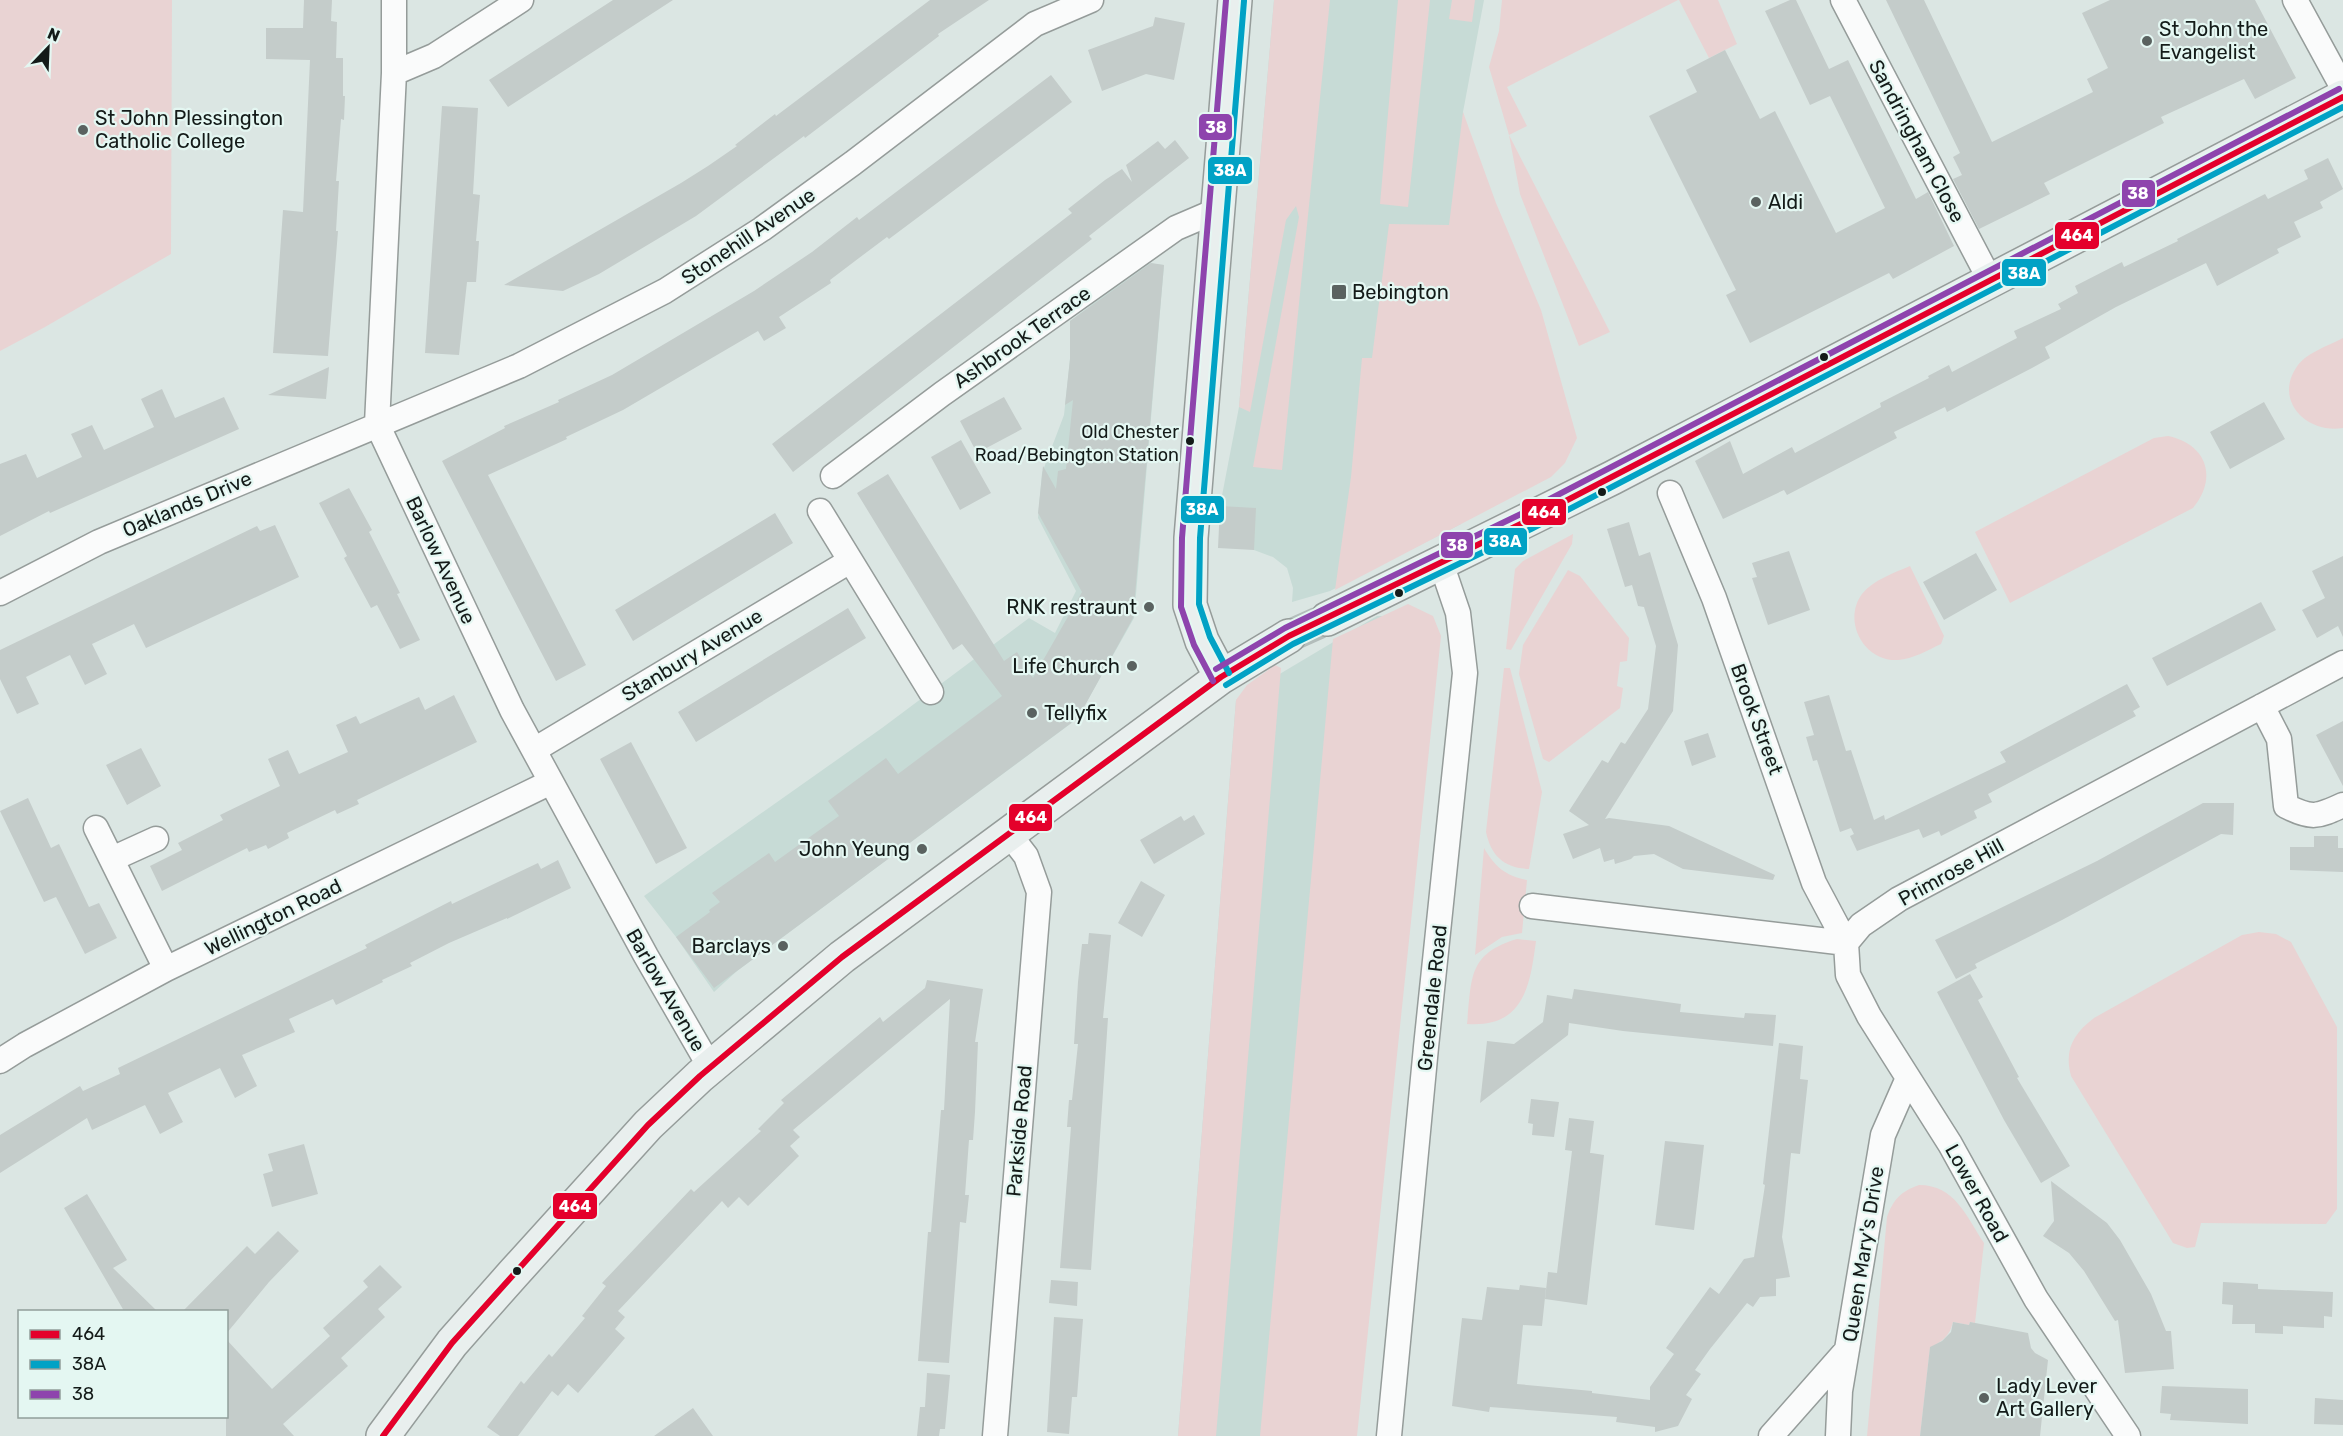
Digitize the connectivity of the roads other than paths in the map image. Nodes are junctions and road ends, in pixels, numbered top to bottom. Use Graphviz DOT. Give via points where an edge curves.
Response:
graph roads {
  1 [pos="394,0"];
  2 [pos="521,0"];
  3 [pos="1090,0"];
  4 [pos="1235,0"];
  5 [pos="1843,0"];
  6 [pos="2295,0"];
  7 [pos="394,73"];
  8 [pos="2343,88"];
  9 [pos="2343,97"];
  10 [pos="1218,210"];
  11 [pos="1991,282"];
  12 [pos="377,424"];
  13 [pos="832,476"];
  14 [pos="1670,492"];
  15 [pos="820,511"];
  16 [pos="850,561"];
  17 [pos="1441,563"];
  18 [pos="0,593"];
  19 [pos="1327,619"];
  20 [pos="1288,636"];
  21 [pos="2343,663"];
  22 [pos="1221,677"];
  23 [pos="931,692"];
  24 [pos="2262,706"];
  25 [pos="534,750"];
  26 [pos="551,783"];
  27 [pos="2343,805"];
  28 [pos="96,828"];
  29 [pos="1009,834"];
  30 [pos="156,839"];
  31 [pos="112,859"];
  32 [pos="1532,906"];
  33 [pos="1846,943"];
  34 [pos="166,969"];
  35 [pos="0,1061"];
  36 [pos="710,1067"];
  37 [pos="1908,1078"];
  38 [pos="1847,1350"];
  39 [pos="2127,1435"];
  40 [pos="383,1436"];
  41 [pos="994,1436"];
  42 [pos="1389,1436"];
  43 [pos="1771,1436"];
  44 [pos="1838,1436"];
  1 -- 7 [label="street, Barlow Avenue"];
  2 -- 7 [label="street" via="435,56"];
  3 -- 12 [label="street, Stonehill Avenue" via="1035,24 780,216 665,291 519,366"];
  4 -- 10 [label="main road"];
  5 -- 11 [label="street, Sandringham Close"];
  6 -- 8 [label="street"];
  7 -- 12 [label="street, Barlow Avenue"];
  9 -- 11 [label="main road"];
  10 -- 13 [label="street, Ashbrook Terrace" via="1176,228"];
  10 -- 22 [label="main road" via="1191,538 1190,605 1202,641"];
  11 -- 17 [label="main road"];
  12 -- 18 [label="street, Oaklands Drive" via="99,542"];
  12 -- 25 [label="street, Barlow Avenue"];
  14 -- 33 [label="street, Brook Street" via="1714,598 1814,883"];
  15 -- 16 [label="street"];
  16 -- 23 [label="street"];
  16 -- 25 [label="street, Stanbury Avenue"];
  17 -- 19 [label="main road"];
  17 -- 42 [label="street, Greendale Road" via="1458,613 1465,673"];
  20 -- 22 [label="main road"];
  21 -- 24 [label="street, Primrose Hill"];
  22 -- 29 [label="main road"];
  24 -- 27 [label="street" via="2279,739 2286,806 2307,816 2322,815"];
  24 -- 33 [label="street, Primrose Hill" via="1899,899 1861,925"];
  25 -- 26 [label="street, Barlow Avenue"];
  26 -- 34 [label="street, Wellington Road"];
  26 -- 36 [label="street, Barlow Avenue"];
  28 -- 31 [label="street"];
  29 -- 36 [label="main road" via="842,957"];
  29 -- 41 [label="street, Parkside Road" via="1026,856 1039,892"];
  30 -- 31 [label="street"];
  31 -- 34 [label="street"];
  32 -- 33 [label="street"];
  33 -- 37 [label="street, Lower Road" via="1848,975"];
  34 -- 35 [label="street, Wellington Road"];
  36 -- 40 [label="main road" via="648,1125 550,1232 452,1343"];
  37 -- 38 [label="street, Queen Mary's Drive" via="1883,1135"];
  37 -- 39 [label="street, Lower Road" via="1950,1144 2036,1299"];
  38 -- 43 [label="street"];
  38 -- 44 [label="street, Queen Mary's Drive"];
}
